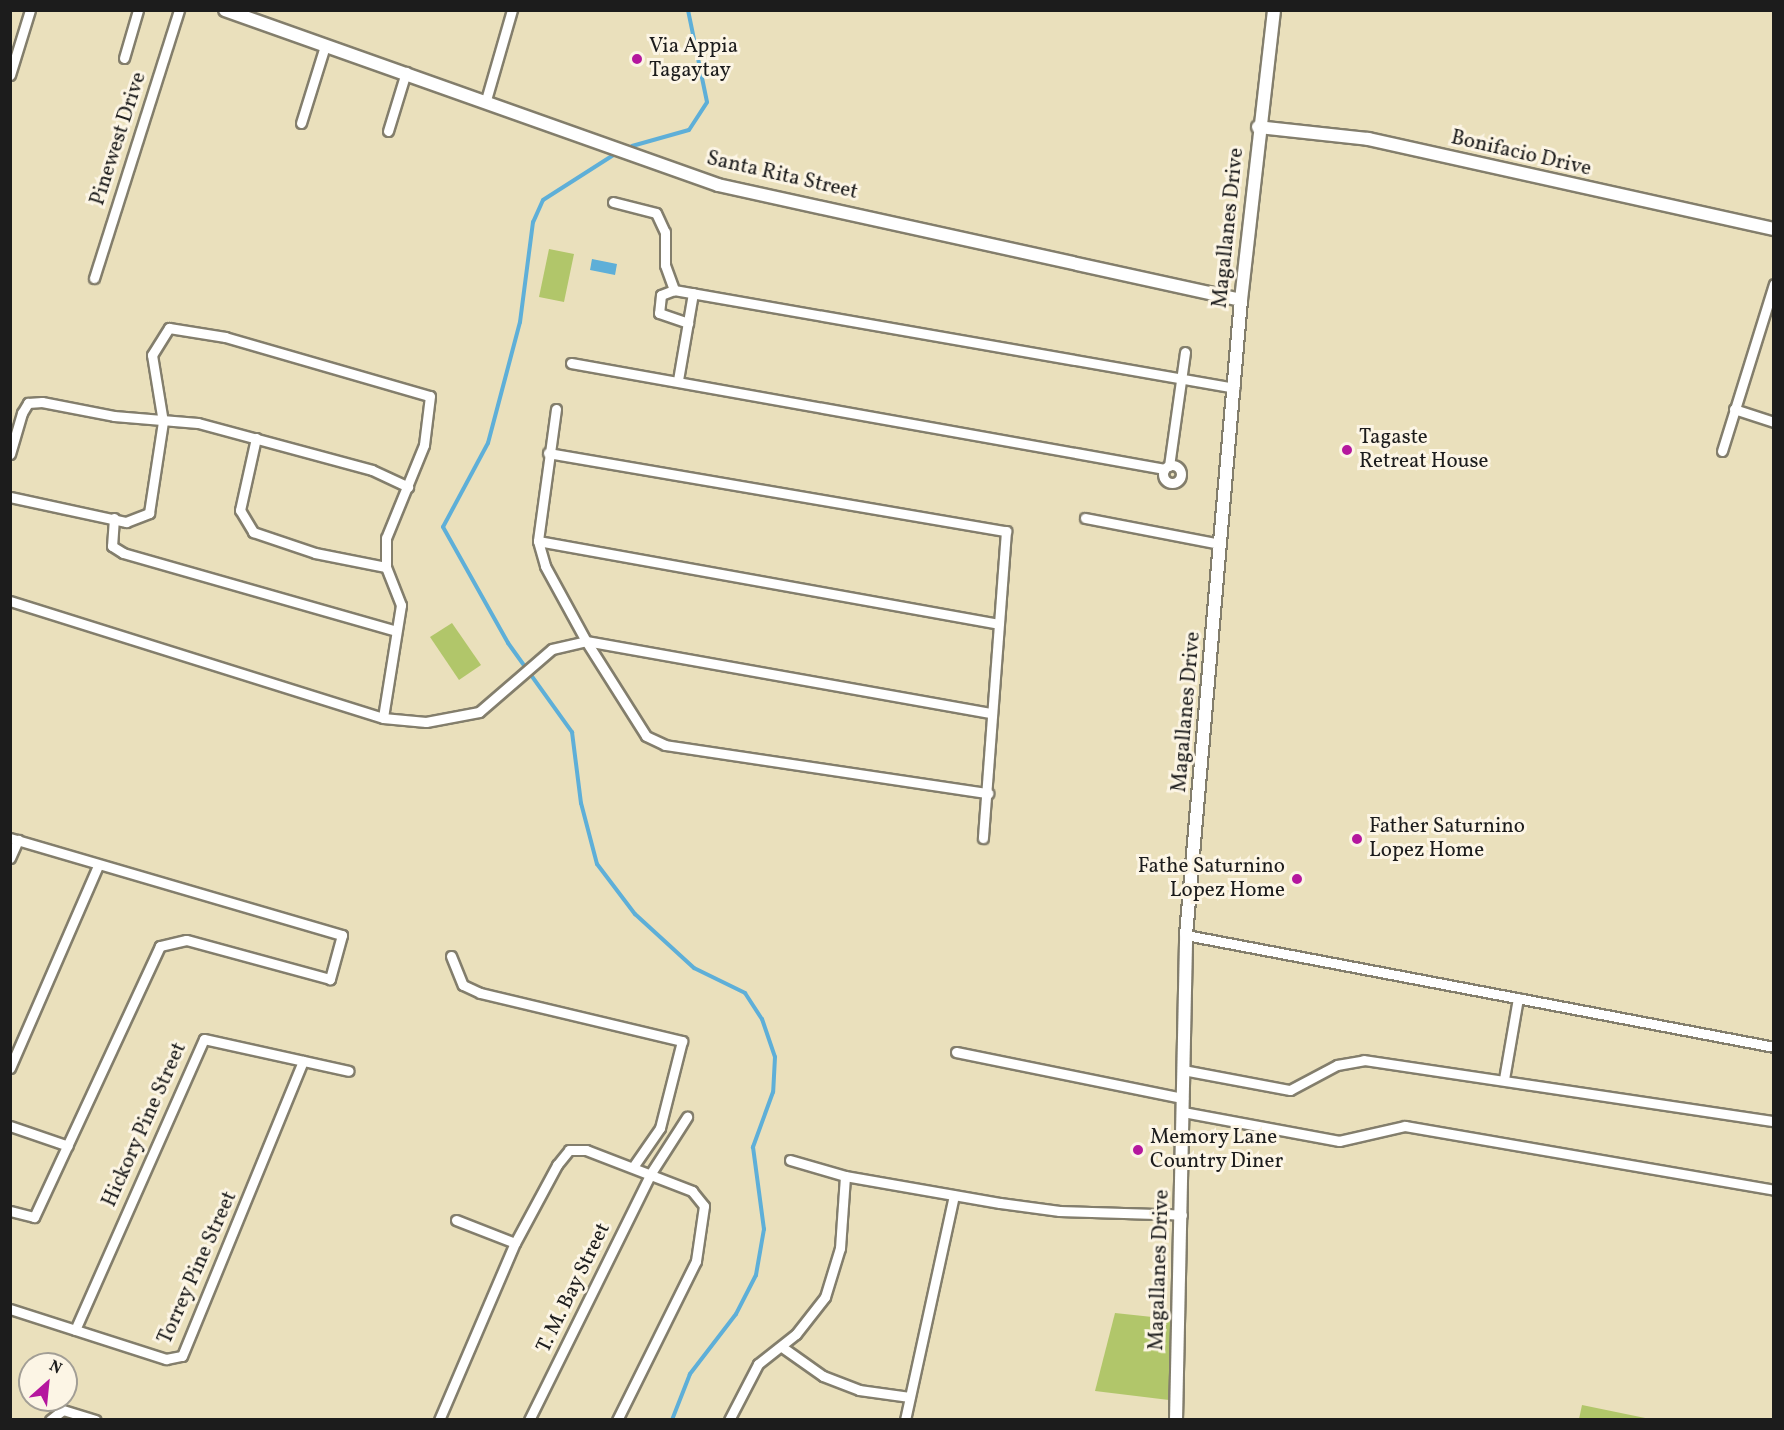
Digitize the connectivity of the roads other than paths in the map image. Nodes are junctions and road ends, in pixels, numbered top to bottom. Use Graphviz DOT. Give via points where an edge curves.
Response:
graph roads {
  1 [pos="30,10"];
  2 [pos="138,10"];
  3 [pos="179,10"];
  4 [pos="225,10"];
  5 [pos="512,10"];
  6 [pos="1274,10"];
  7 [pos="325,46"];
  8 [pos="124,58"];
  9 [pos="406,72"];
  10 [pos="10,75"];
  11 [pos="486,100"];
  12 [pos="301,123"];
  13 [pos="1258,127"];
  14 [pos="388,131"];
  15 [pos="613,202"];
  16 [pos="1773,229"];
  17 [pos="94,278"];
  18 [pos="1773,284"];
  19 [pos="674,290"];
  20 [pos="693,293"];
  21 [pos="1240,300"];
  22 [pos="688,323"];
  23 [pos="1185,352"];
  24 [pos="571,363"];
  25 [pos="678,380"];
  26 [pos="1180,380"];
  27 [pos="1235,388"];
  28 [pos="556,409"];
  29 [pos="1734,409"];
  30 [pos="163,422"];
  31 [pos="1773,422"];
  32 [pos="256,438"];
  33 [pos="1722,451"];
  34 [pos="548,453"];
  35 [pos="10,454"];
  36 [pos="408,487"];
  37 [pos="10,497"];
  38 [pos="114,518"];
  39 [pos="1085,518"];
  40 [pos="538,541"];
  41 [pos="1220,544"];
  42 [pos="386,567"];
  43 [pos="10,601"];
  44 [pos="999,624"];
  45 [pos="396,631"];
  46 [pos="586,641"];
  47 [pos="992,713"];
  48 [pos="383,718"];
  49 [pos="988,793"];
  50 [pos="983,838"];
  51 [pos="14,839"];
  52 [pos="10,858"];
  53 [pos="98,867"];
  54 [pos="1186,935"];
  55 [pos="452,956"];
  56 [pos="1518,998"];
  57 [pos="1773,1047"];
  58 [pos="956,1052"];
  59 [pos="303,1061"];
  60 [pos="10,1068"];
  61 [pos="349,1071"];
  62 [pos="1183,1071"];
  63 [pos="1504,1080"];
  64 [pos="1183,1098"];
  65 [pos="1183,1112"];
  66 [pos="687,1117"];
  67 [pos="1773,1121"];
  68 [pos="10,1126"];
  69 [pos="68,1146"];
  70 [pos="790,1160"];
  71 [pos="633,1167"];
  72 [pos="651,1173"];
  73 [pos="845,1176"];
  74 [pos="1773,1190"];
  75 [pos="954,1195"];
  76 [pos="10,1211"];
  77 [pos="1156,1214"];
  78 [pos="1168,1214"];
  79 [pos="1182,1215"];
  80 [pos="456,1220"];
  81 [pos="515,1243"];
  82 [pos="10,1309"];
  83 [pos="75,1330"];
  84 [pos="782,1347"];
  85 [pos="910,1397"];
  86 [pos="50,1419"];
  87 [pos="96,1419"];
  88 [pos="440,1419"];
  89 [pos="529,1419"];
  90 [pos="617,1419"];
  91 [pos="729,1419"];
  92 [pos="905,1419"];
  93 [pos="1176,1419"];
  1 -- 10 [label="street"];
  2 -- 8 [label="street"];
  3 -- 17 [label="street, Pinewest Drive"];
  4 -- 7 [label="street, Santa Rita Street"];
  5 -- 11 [label="street"];
  6 -- 13 [label="street, Magallanes Drive"];
  7 -- 9 [label="street, Santa Rita Street"];
  7 -- 12 [label="street"];
  9 -- 11 [label="street, Santa Rita Street"];
  9 -- 14 [label="street"];
  11 -- 21 [label="street, Santa Rita Street" via="718,185"];
  13 -- 16 [label="street, Bonifacio Drive" via="1368,139"];
  13 -- 21 [label="street, Magallanes Drive"];
  15 -- 19 [label="street" via="656,213 665,232 665,265"];
  18 -- 29 [label="street"];
  19 -- 20 [label="street"];
  19 -- 22 [label="street" via="661,295 659,313"];
  20 -- 22 [label="street"];
  20 -- 26 [label="street"];
  21 -- 27 [label="street, Magallanes Drive"];
  22 -- 25 [label="street"];
  23 -- 26 [label="street"];
  24 -- 25 [label="street"];
  25 -- 26 [label="street" via="1167,467"];
  26 -- 27 [label="street"];
  27 -- 41 [label="street, Magallanes Drive"];
  28 -- 34 [label="street"];
  29 -- 31 [label="street"];
  29 -- 33 [label="street"];
  30 -- 32 [label="street" via="198,423"];
  30 -- 35 [label="street" via="28,403"];
  30 -- 36 [label="street" via="152,364 160,338 169,328 184,327 236,340 430,396 424,445"];
  30 -- 38 [label="street" via="149,513 126,522"];
  32 -- 36 [label="street" via="372,470"];
  32 -- 42 [label="street" via="240,510 253,532 315,553"];
  34 -- 40 [label="street"];
  34 -- 44 [label="street" via="1006,531"];
  36 -- 42 [label="street" via="389,520"];
  37 -- 38 [label="street"];
  38 -- 45 [label="street" via="112,546 123,553"];
  39 -- 41 [label="street"];
  40 -- 44 [label="street"];
  40 -- 46 [label="street" via="545,566"];
  41 -- 54 [label="street, Magallanes Drive"];
  42 -- 45 [label="street" via="401,605"];
  43 -- 48 [label="street"];
  44 -- 47 [label="street"];
  45 -- 48 [label="street"];
  46 -- 47 [label="street"];
  46 -- 48 [label="street" via="552,649 478,712 459,720"];
  46 -- 49 [label="street" via="631,718 646,736 665,745"];
  47 -- 49 [label="street"];
  49 -- 50 [label="street"];
  51 -- 52 [label="street"];
  51 -- 53 [label="street"];
  53 -- 60 [label="street"];
  53 -- 69 [label="street" via="342,935 330,979 186,940 160,945"];
  54 -- 56 [label="street"];
  54 -- 62 [label="street, Magallanes Drive"];
  55 -- 71 [label="street" via="463,985 480,993 682,1041 660,1128"];
  56 -- 57 [label="street"];
  56 -- 63 [label="street"];
  58 -- 64 [label="street"];
  59 -- 61 [label="street, Hickory Pine Street"];
  59 -- 83 [label="street, Hickory Pine Street" via="204,1039"];
  59 -- 83 [label="street, Torrey Pine Street" via="182,1356 166,1359"];
  62 -- 63 [label="street" via="1290,1090 1306,1087 1337,1065 1364,1060"];
  62 -- 64 [label="street, Magallanes Drive"];
  63 -- 67 [label="street"];
  64 -- 65 [label="street, Magallanes Drive"];
  65 -- 74 [label="street" via="1339,1141 1405,1126"];
  65 -- 79 [label="street, Magallanes Drive"];
  66 -- 72 [label="street, T. M. Bay Street"];
  68 -- 69 [label="street"];
  69 -- 76 [label="street" via="34,1217"];
  70 -- 73 [label="street"];
  71 -- 72 [label="street"];
  71 -- 81 [label="street" via="586,1150 568,1150"];
  72 -- 89 [label="street, T. M. Bay Street"];
  72 -- 90 [label="street" via="692,1191 704,1206 703,1226 696,1261"];
  73 -- 75 [label="street"];
  73 -- 84 [label="street" via="840,1248 825,1297"];
  75 -- 77 [label="street" via="1059,1211"];
  75 -- 85 [label="street"];
  78 -- 79 [label="street"];
  79 -- 93 [label="street, Magallanes Drive"];
  80 -- 81 [label="street"];
  81 -- 88 [label="street"];
  82 -- 83 [label="street, Torrey Pine Street"];
  84 -- 85 [label="street" via="832,1380 859,1390"];
  84 -- 91 [label="street" via="748,1378"];
  85 -- 92 [label="street"];
  86 -- 87 [label="street" via="63,1410"];
}
